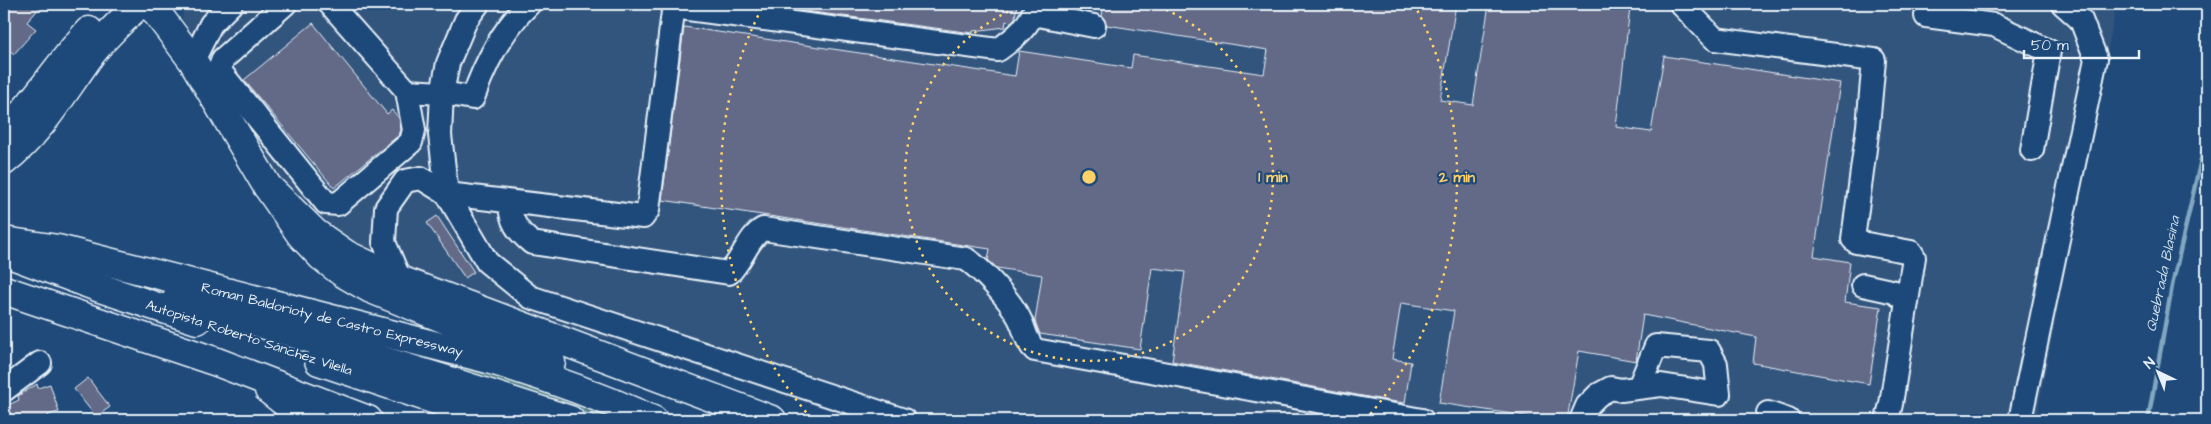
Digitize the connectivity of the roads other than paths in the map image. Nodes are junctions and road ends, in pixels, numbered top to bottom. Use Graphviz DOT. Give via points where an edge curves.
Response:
graph roads {
  1 [pos="131,4"];
  2 [pos="139,4"];
  3 [pos="150,4"];
  4 [pos="231,4"];
  5 [pos="285,4"];
  6 [pos="330,4"];
  7 [pos="478,4"];
  8 [pos="529,4"];
  9 [pos="1681,4"];
  10 [pos="2063,4"];
  11 [pos="673,5"];
  12 [pos="1035,9"];
  13 [pos="1926,16"];
  14 [pos="1094,26"];
  15 [pos="193,60"];
  16 [pos="407,91"];
  17 [pos="442,93"];
  18 [pos="414,130"];
  19 [pos="4,134"];
  20 [pos="440,135"];
  21 [pos="2032,150"];
  22 [pos="4,161"];
  23 [pos="267,186"];
  24 [pos="447,194"];
  25 [pos="510,202"];
  26 [pos="9,245"];
  27 [pos="400,280"];
  28 [pos="1863,285"];
  29 [pos="4,290"];
  30 [pos="1907,302"];
  31 [pos="40,363"];
  32 [pos="248,374"];
  33 [pos="1639,387"];
  34 [pos="4,390"];
  35 [pos="650,419"];
  36 [pos="307,420"];
  37 [pos="368,420"];
  38 [pos="495,420"];
  39 [pos="570,420"];
  40 [pos="772,420"];
  41 [pos="904,420"];
  42 [pos="1422,420"];
  43 [pos="1581,420"];
  44 [pos="1887,420"];
  45 [pos="2020,420"];
  1 -- 19 [label="main road" via="102,16"];
  2 -- 22 [label="main road" via="93,52 49,114"];
  3 -- 15 [label="main road"];
  4 -- 15 [label="street" via="211,24"];
  5 -- 18 [label="street" via="222,59 219,70 326,203 338,204 411,142"];
  6 -- 16 [label="street"];
  7 -- 17 [label="street" via="466,20 448,63"];
  8 -- 17 [label="street" via="514,18 485,66 473,98"];
  9 -- 30 [label="street" via="1715,39 1874,60 1853,239 1911,252 1914,257"];
  10 -- 45 [label="street" via="2081,20 2096,59"];
  11 -- 12 [label="street" via="998,50 1019,34"];
  11 -- 25 [label="street" via="648,210 643,217"];
  12 -- 14 [label="street"];
  13 -- 21 [label="street" via="1994,25 2049,51"];
  15 -- 23 [label="main road"];
  16 -- 17 [label="street"];
  16 -- 18 [label="street"];
  17 -- 20 [label="street"];
  18 -- 20 [label="street"];
  20 -- 24 [label="street"];
  23 -- 27 [label="main road" via="315,233 347,255"];
  23 -- 35 [label="main road" via="301,235 342,273 371,289 600,382"];
  24 -- 25 [label="street"];
  24 -- 27 [label="street" via="421,178 406,181 386,208 384,242"];
  24 -- 41 [label="street" via="487,262 530,298"];
  25 -- 42 [label="street" via="510,216 518,232 532,243 729,273 756,232 763,229 966,259 979,268 1018,316 1034,350"];
  26 -- 35 [label="main road, Roman Baldorioty de Castro Expressway" via="58,250 488,359 592,393"];
  26 -- 38 [label="main road, Autopista Roberto Sánchez Vilella" via="97,288"];
  26 -- 39 [label="main road"];
  27 -- 40 [label="main road"];
  28 -- 30 [label="street" via="1895,292"];
  29 -- 32 [label="main road"];
  30 -- 44 [label="street"];
  31 -- 34 [label="street"];
  32 -- 36 [label="main road"];
  32 -- 37 [label="main road"];
  33 -- 43 [label="street" via="1611,388 1598,395 1587,406"];
}
